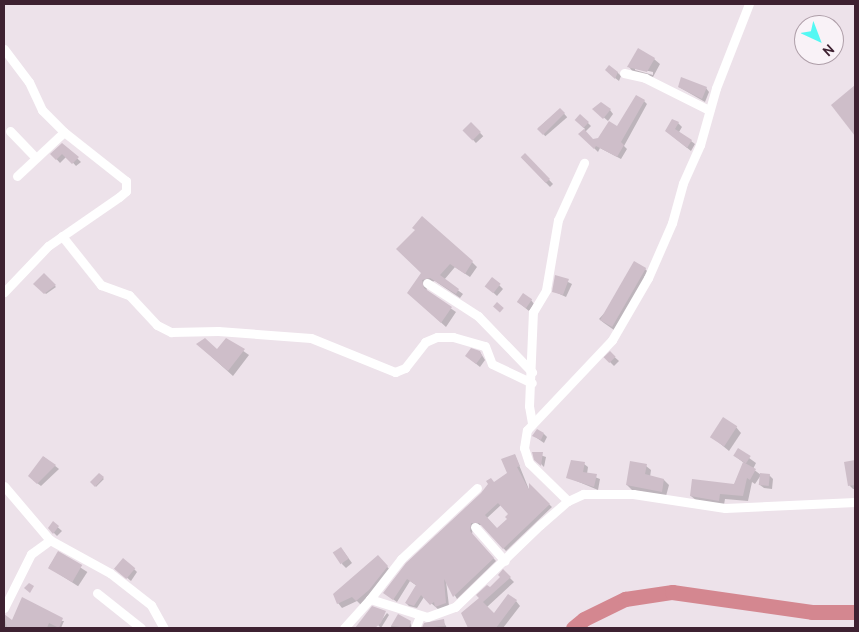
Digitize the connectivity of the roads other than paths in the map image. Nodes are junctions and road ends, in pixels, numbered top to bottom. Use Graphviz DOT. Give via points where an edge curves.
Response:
graph roads {
  1 [pos="749,4"];
  2 [pos="4,49"];
  3 [pos="624,73"];
  4 [pos="709,110"];
  5 [pos="10,132"];
  6 [pos="64,132"];
  7 [pos="36,158"];
  8 [pos="584,164"];
  9 [pos="17,176"];
  10 [pos="62,236"];
  11 [pos="428,283"];
  12 [pos="4,292"];
  13 [pos="532,372"];
  14 [pos="532,383"];
  15 [pos="532,423"];
  16 [pos="4,486"];
  17 [pos="477,488"];
  18 [pos="568,501"];
  19 [pos="855,502"];
  20 [pos="475,527"];
  21 [pos="50,540"];
  22 [pos="505,561"];
  23 [pos="97,593"];
  24 [pos="7,595"];
  25 [pos="370,599"];
  26 [pos="4,608"];
  27 [pos="420,616"];
  28 [pos="141,628"];
  29 [pos="164,628"];
  30 [pos="344,628"];
  31 [pos="415,628"];
  1 -- 4 [label="street"];
  2 -- 6 [label="street" via="29,82 42,110"];
  3 -- 4 [label="street" via="645,78"];
  4 -- 15 [label="street" via="672,223 638,298 598,356"];
  5 -- 7 [label="street"];
  6 -- 7 [label="street"];
  6 -- 10 [label="street" via="126,180 126,191"];
  7 -- 9 [label="street"];
  8 -- 13 [label="street" via="558,220 546,290 533,312"];
  10 -- 12 [label="street"];
  10 -- 14 [label="street" via="101,285 129,295 158,325 171,332 218,331 311,338 395,372 405,368 425,342 437,337 453,337 485,346 492,364"];
  11 -- 13 [label="street" via="478,316"];
  13 -- 14 [label="street"];
  14 -- 15 [label="street" via="529,406"];
  15 -- 18 [label="street" via="524,448 528,463"];
  16 -- 21 [label="street"];
  17 -- 25 [label="street" via="409,551"];
  18 -- 19 [label="street" via="596,492 633,494 725,508"];
  18 -- 22 [label="street"];
  20 -- 22 [label="street"];
  21 -- 24 [label="street" via="31,554"];
  21 -- 29 [label="street" via="110,573 151,605"];
  22 -- 27 [label="street" via="462,603 427,617"];
  23 -- 28 [label="street"];
  24 -- 26 [label="street"];
  25 -- 27 [label="street"];
  25 -- 30 [label="street"];
  27 -- 31 [label="street"];
}
